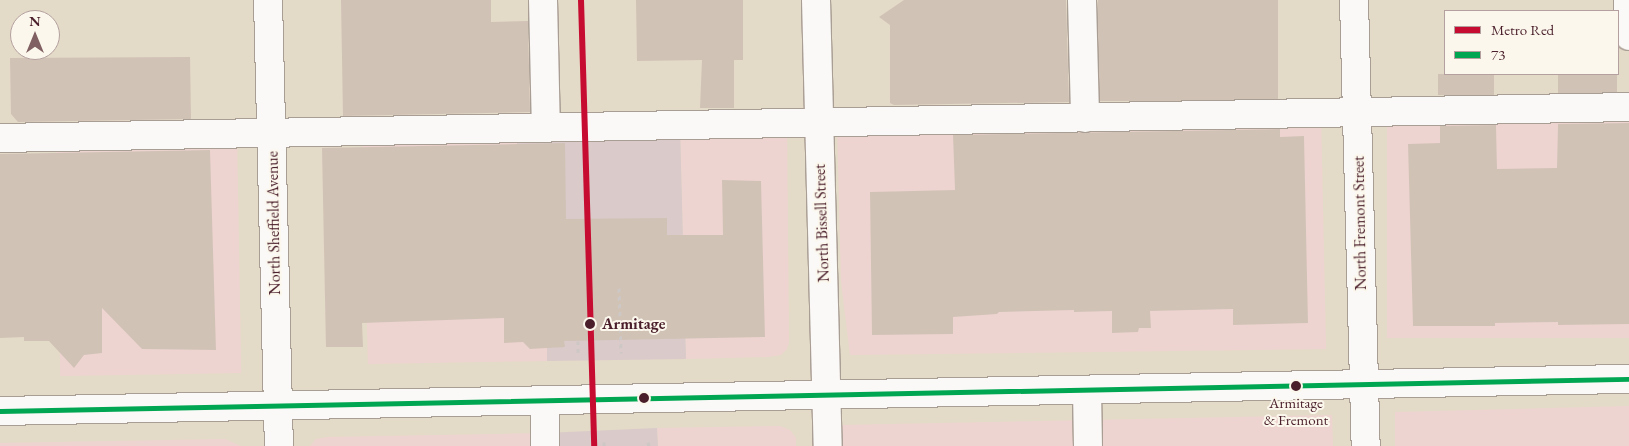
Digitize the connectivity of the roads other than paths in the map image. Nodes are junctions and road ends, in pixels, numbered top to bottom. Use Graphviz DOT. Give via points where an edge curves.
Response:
graph roads {
  1 [pos="268,0"];
  2 [pos="543,0"];
  3 [pos="816,0"];
  4 [pos="1082,0"];
  5 [pos="1354,0"];
  6 [pos="1628,0"];
  7 [pos="1629,36"];
  8 [pos="1629,107"];
  9 [pos="1357,112"];
  10 [pos="1085,118"];
  11 [pos="819,122"];
  12 [pos="546,128"];
  13 [pos="271,133"];
  14 [pos="0,138"];
  15 [pos="1629,379"];
  16 [pos="1364,384"];
  17 [pos="1087,390"];
  18 [pos="826,395"];
  19 [pos="545,401"];
  20 [pos="278,406"];
  21 [pos="0,411"];
  22 [pos="279,446"];
  23 [pos="546,446"];
  24 [pos="828,446"];
  25 [pos="1088,446"];
  26 [pos="1366,446"];
  1 -- 13 [label="main road, North Sheffield Avenue"];
  2 -- 12 [label="main road"];
  3 -- 11 [label="main road, North Bissell Street"];
  4 -- 10 [label="main road"];
  5 -- 9 [label="main road, North Fremont Street"];
  6 -- 7 [label="main road"];
  8 -- 9 [label="main road"];
  9 -- 10 [label="main road"];
  9 -- 16 [label="main road, North Fremont Street"];
  10 -- 11 [label="main road"];
  11 -- 12 [label="main road"];
  11 -- 18 [label="main road, North Bissell Street"];
  12 -- 13 [label="main road"];
  13 -- 14 [label="main road"];
  13 -- 20 [label="main road, North Sheffield Avenue"];
  15 -- 16 [label="main road"];
  16 -- 17 [label="main road"];
  16 -- 26 [label="main road, North Fremont Street"];
  17 -- 18 [label="main road"];
  17 -- 25 [label="main road"];
  18 -- 19 [label="main road"];
  18 -- 24 [label="main road, North Bissell Street"];
  19 -- 20 [label="main road"];
  19 -- 23 [label="main road"];
  20 -- 21 [label="main road"];
  20 -- 22 [label="main road, North Sheffield Avenue"];
}
